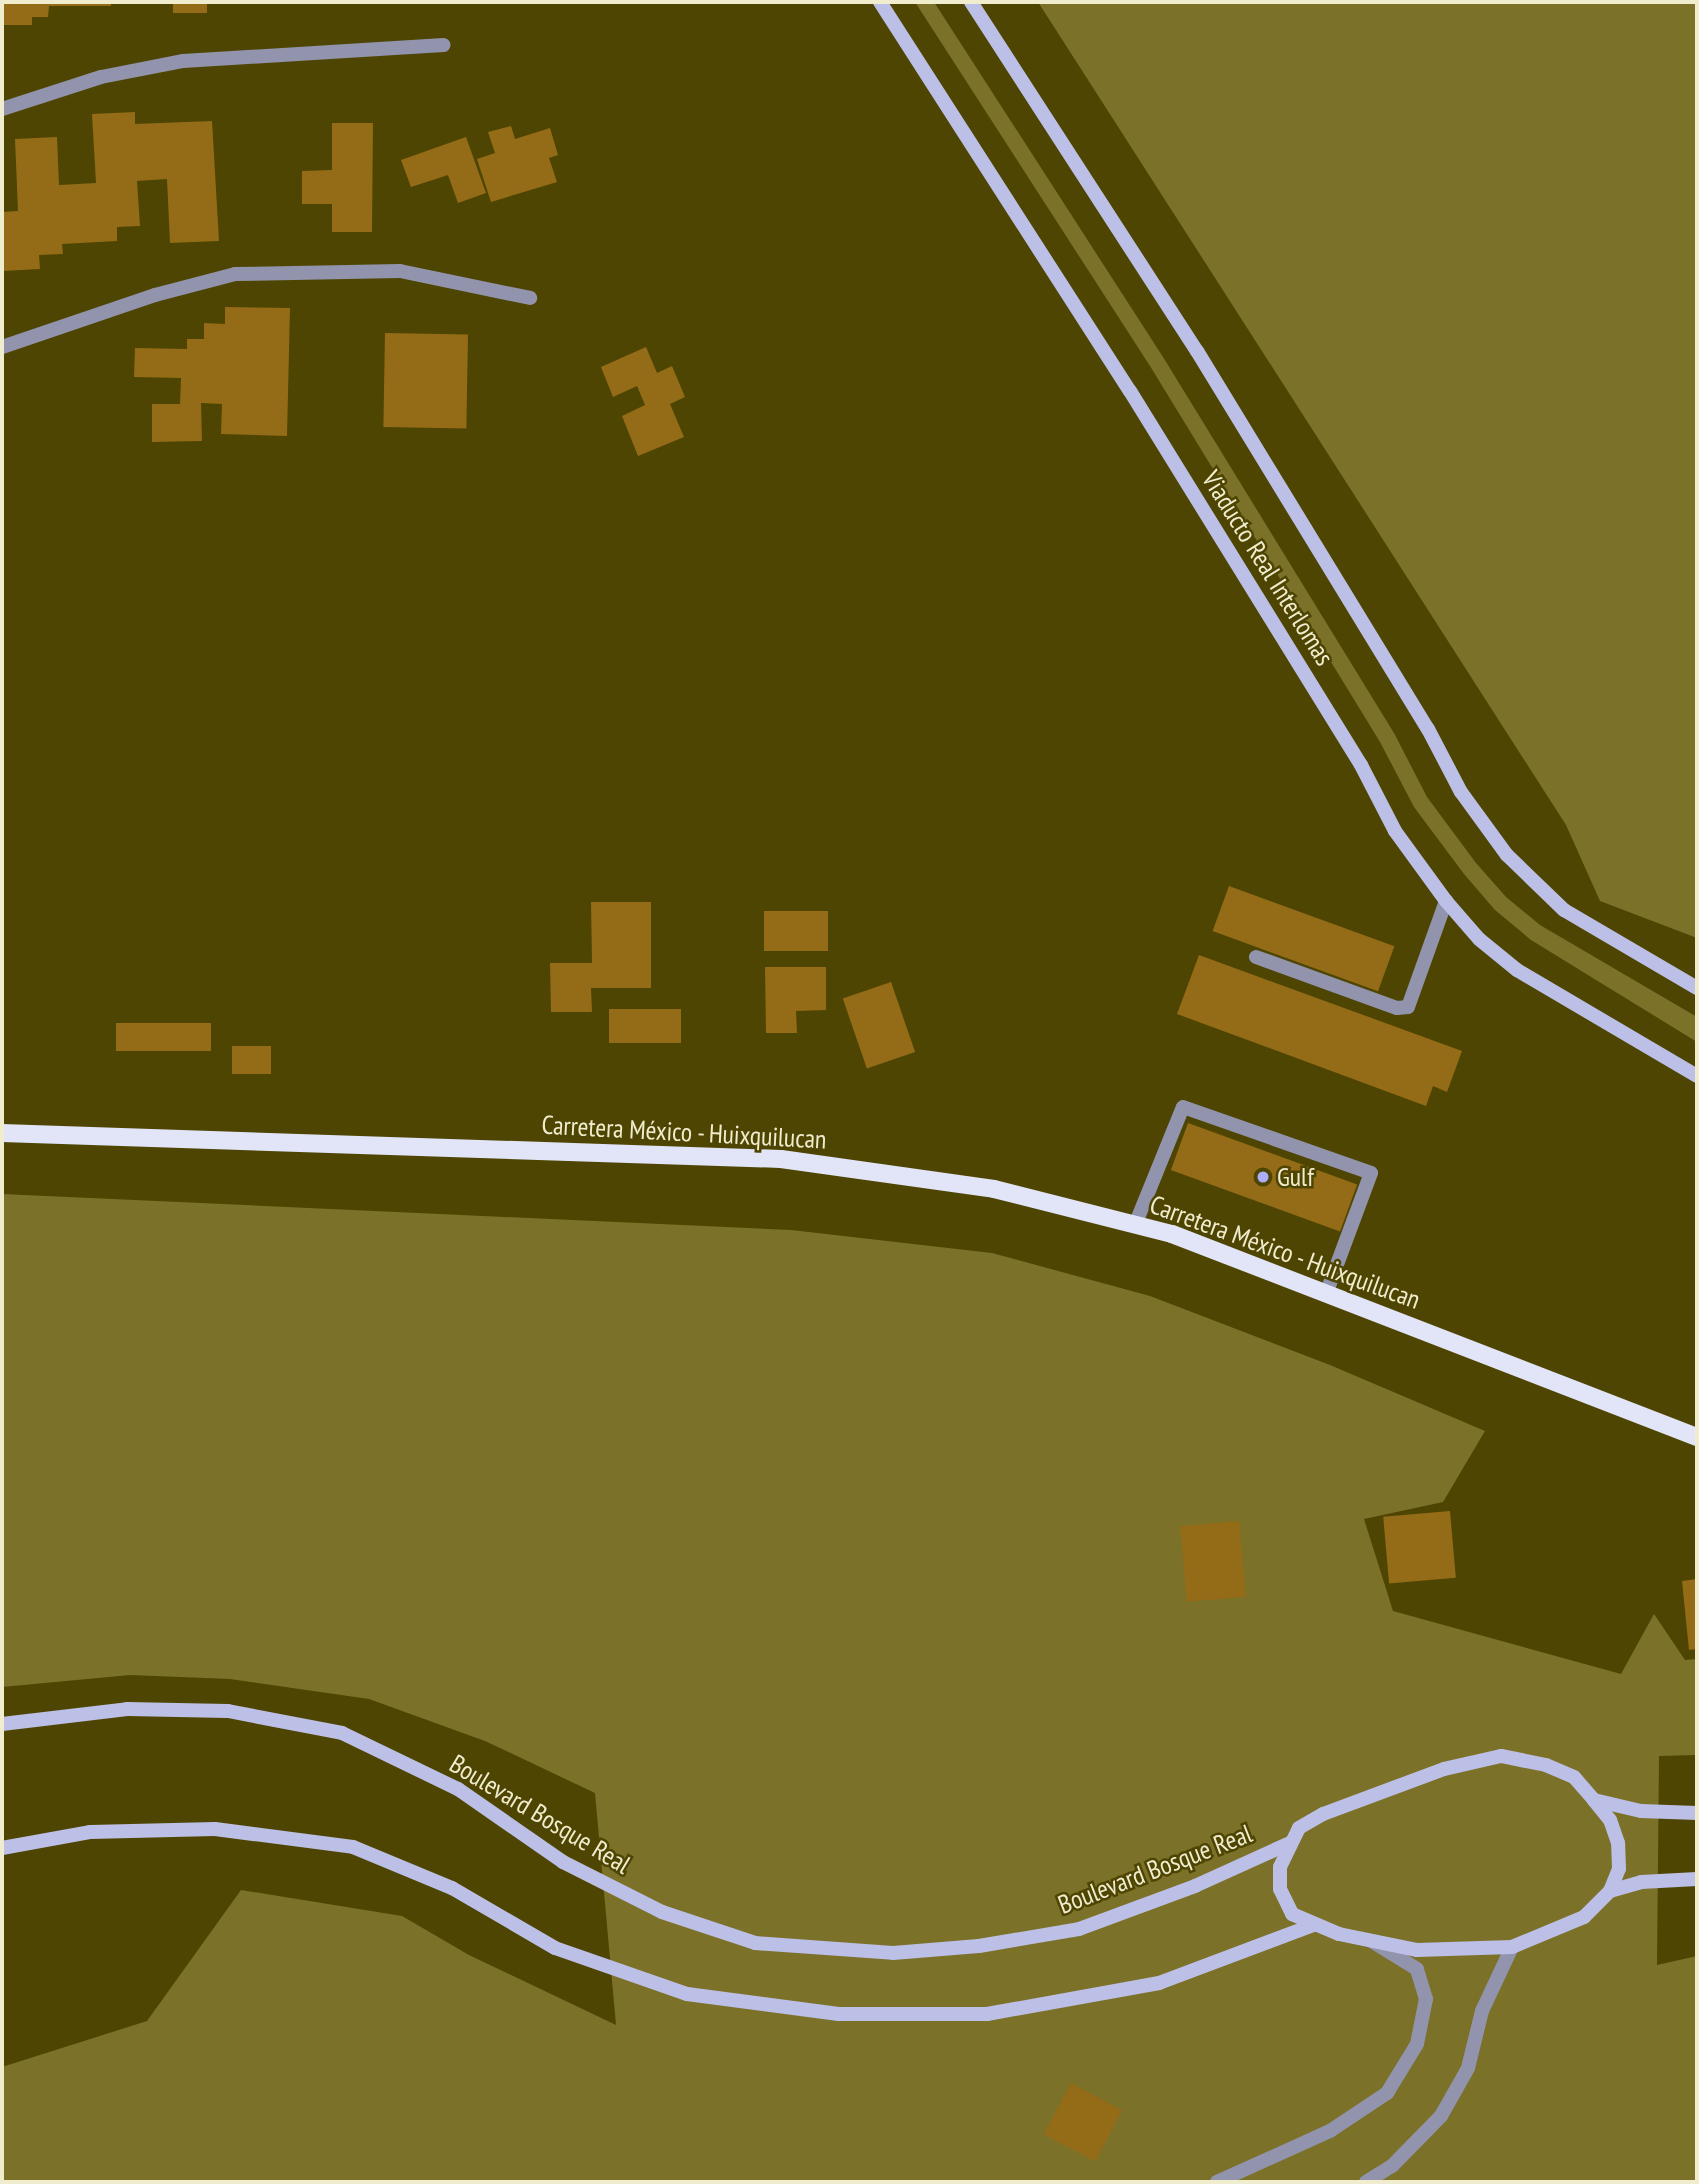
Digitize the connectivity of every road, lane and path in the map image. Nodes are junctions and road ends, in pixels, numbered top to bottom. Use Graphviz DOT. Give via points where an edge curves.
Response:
graph roads {
  1 [pos="880,2"];
  2 [pos="971,2"];
  3 [pos="444,45"];
  4 [pos="2,109"];
  5 [pos="530,298"];
  6 [pos="2,347"];
  7 [pos="1446,901"];
  8 [pos="1256,957"];
  9 [pos="1697,988"];
  10 [pos="1697,1076"];
  11 [pos="2,1133"];
  12 [pos="1135,1225"];
  13 [pos="1326,1294"];
  14 [pos="1697,1437"];
  15 [pos="2,1724"];
  16 [pos="1594,1800"];
  17 [pos="1697,1813"];
  18 [pos="1290,1843"];
  19 [pos="2,1848"];
  20 [pos="1697,1879"];
  21 [pos="1610,1891"];
  22 [pos="1313,1925"];
  23 [pos="1373,1942"];
  24 [pos="1512,1947"];
  25 [pos="1217,2182"];
  26 [pos="1366,2182"];
  1 -- 7 [label="street, Viaducto Real Interlomas" via="1138,402 1361,765 1395,831"];
  2 -- 9 [label="street, Viaducto Real Interlomas" via="1197,351 1484,823 1535,886 1564,910"];
  3 -- 4 [label="street" via="183,61 101,77"];
  5 -- 6 [label="street" via="400,271 235,274"];
  7 -- 8 [label="street" via="1408,1007 1398,1009"];
  7 -- 10 [label="street, Viaducto Real Interlomas" via="1479,939 1517,970"];
  11 -- 12 [label="main road, Carretera México - Huixquilucan" via="781,1159 993,1189"];
  12 -- 13 [label="main road, Carretera México - Huixquilucan" via="1172,1234"];
  12 -- 13 [label="street" via="1183,1107 1371,1173"];
  13 -- 14 [label="main road, Carretera México - Huixquilucan"];
  15 -- 18 [label="street, Boulevard Bosque Real" via="127,1709 228,1711 342,1733 458,1789 563,1862 662,1912 755,1943 893,1953 979,1946 1079,1929 1195,1886"];
  16 -- 17 [label="street" via="1641,1811"];
  16 -- 18 [label="street" via="1574,1777 1546,1765 1501,1756 1444,1769 1323,1814 1299,1828"];
  16 -- 21 [label="street" via="1610,1820 1618,1843 1619,1869"];
  18 -- 22 [label="street" via="1280,1867 1280,1889 1292,1914"];
  19 -- 22 [label="street" via="90,1832 215,1829 352,1847 452,1888 555,1948 687,1994 839,2014 987,2014 1159,1983"];
  20 -- 21 [label="street" via="1641,1882"];
  21 -- 24 [label="street" via="1584,1917"];
  22 -- 23 [label="street"];
  23 -- 24 [label="street" via="1417,1950"];
  23 -- 25 [label="street" via="1417,1969 1426,1999 1417,2044 1387,2094 1330,2131"];
  24 -- 26 [label="street" via="1482,2011 1468,2068 1441,2116 1392,2166"];
}
